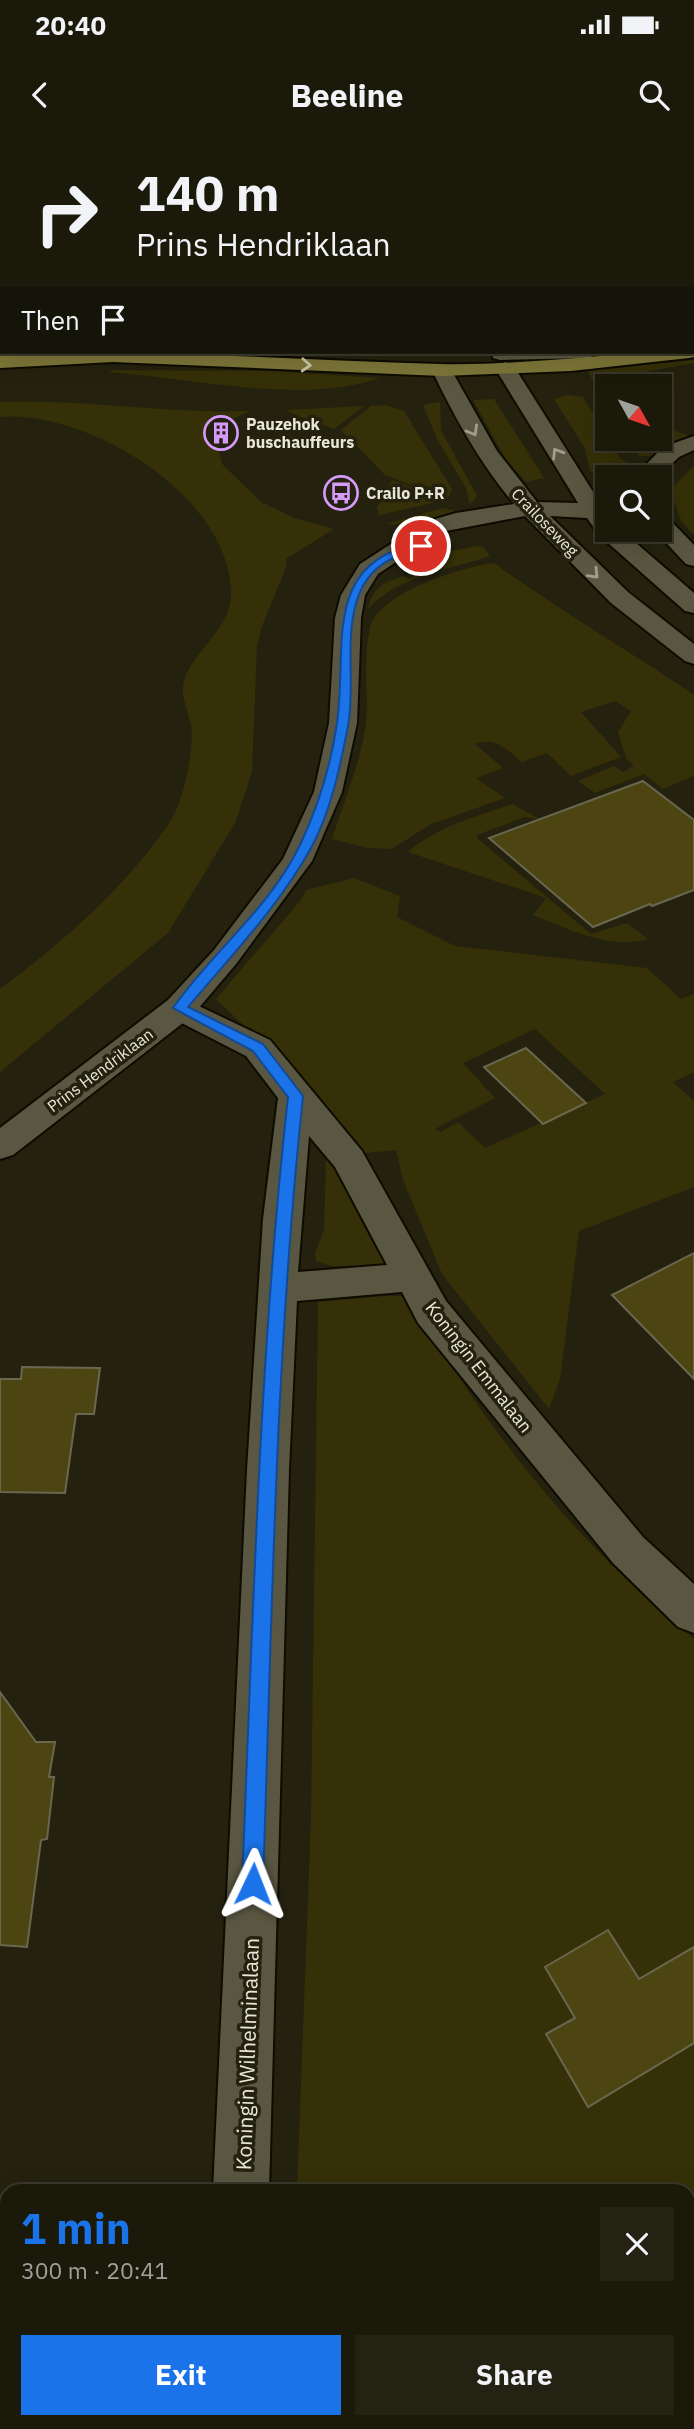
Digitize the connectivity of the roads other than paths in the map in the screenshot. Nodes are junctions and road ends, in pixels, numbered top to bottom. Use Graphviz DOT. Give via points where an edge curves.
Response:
graph roads {
  1 [pos="146,354"];
  2 [pos="369,354"];
  3 [pos="560,354"];
  4 [pos="667,354"];
  5 [pos="115,356"];
  6 [pos="502,358"];
  7 [pos="438,359"];
  8 [pos="0,362"];
  9 [pos="694,442"];
  10 [pos="658,465"];
  11 [pos="528,508"];
  12 [pos="595,512"];
  13 [pos="595,522"];
  14 [pos="547,524"];
  15 [pos="595,524"];
  16 [pos="672,536"];
  17 [pos="622,542"];
  18 [pos="398,550"];
  19 [pos="694,559"];
  20 [pos="694,606"];
  21 [pos="694,656"];
  22 [pos="180,1008"];
  23 [pos="296,1096"];
  24 [pos="0,1146"];
  25 [pos="413,1278"];
  26 [pos="278,1287"];
  27 [pos="694,1613"];
  28 [pos="242,2184"];
  1 -- 5 [label="main road"];
  2 -- 7 [label="main road"];
  3 -- 6 [label="main road"];
  4 -- 6 [label="main road" via="599,362"];
  5 -- 7 [label="main road, one-way"];
  5 -- 8 [label="main road"];
  6 -- 7 [label="main road"];
  12 -- 6 [label="main road, one-way"];
  7 -- 11 [label="main road, Crailoseweg, one-way" via="453,397 495,468"];
  9 -- 10 [label="main road" via="671,452"];
  11 -- 13 [label="main road, Prins Hendriklaan"];
  11 -- 14 [label="main road, Crailoseweg"];
  11 -- 18 [label="main road, Prins Hendriklaan" via="433,527"];
  14 -- 15 [label="main road, Prins Hendriklaan"];
  14 -- 18 [label="main road, Prins Hendriklaan"];
  14 -- 21 [label="main road, Crailoseweg, one-way" via="606,586"];
  16 -- 19 [label="main road"];
  17 -- 20 [label="main road"];
  18 -- 22 [label="main road, Prins Hendriklaan" via="369,569 353,595 343,723 328,792 305,847 265,908"];
  22 -- 23 [label="main road" via="258,1048"];
  22 -- 24 [label="main road, Prins Hendriklaan"];
  23 -- 25 [label="main road, Koningin Emmalaan" via="349,1160"];
  23 -- 26 [label="main road, Koningin Wilhelminalaan"];
  25 -- 26 [label="main road"];
  25 -- 27 [label="main road, Koningin Emmalaan" via="432,1312 628,1550"];
  26 -- 28 [label="main road, Koningin Wilhelminalaan"];
}
